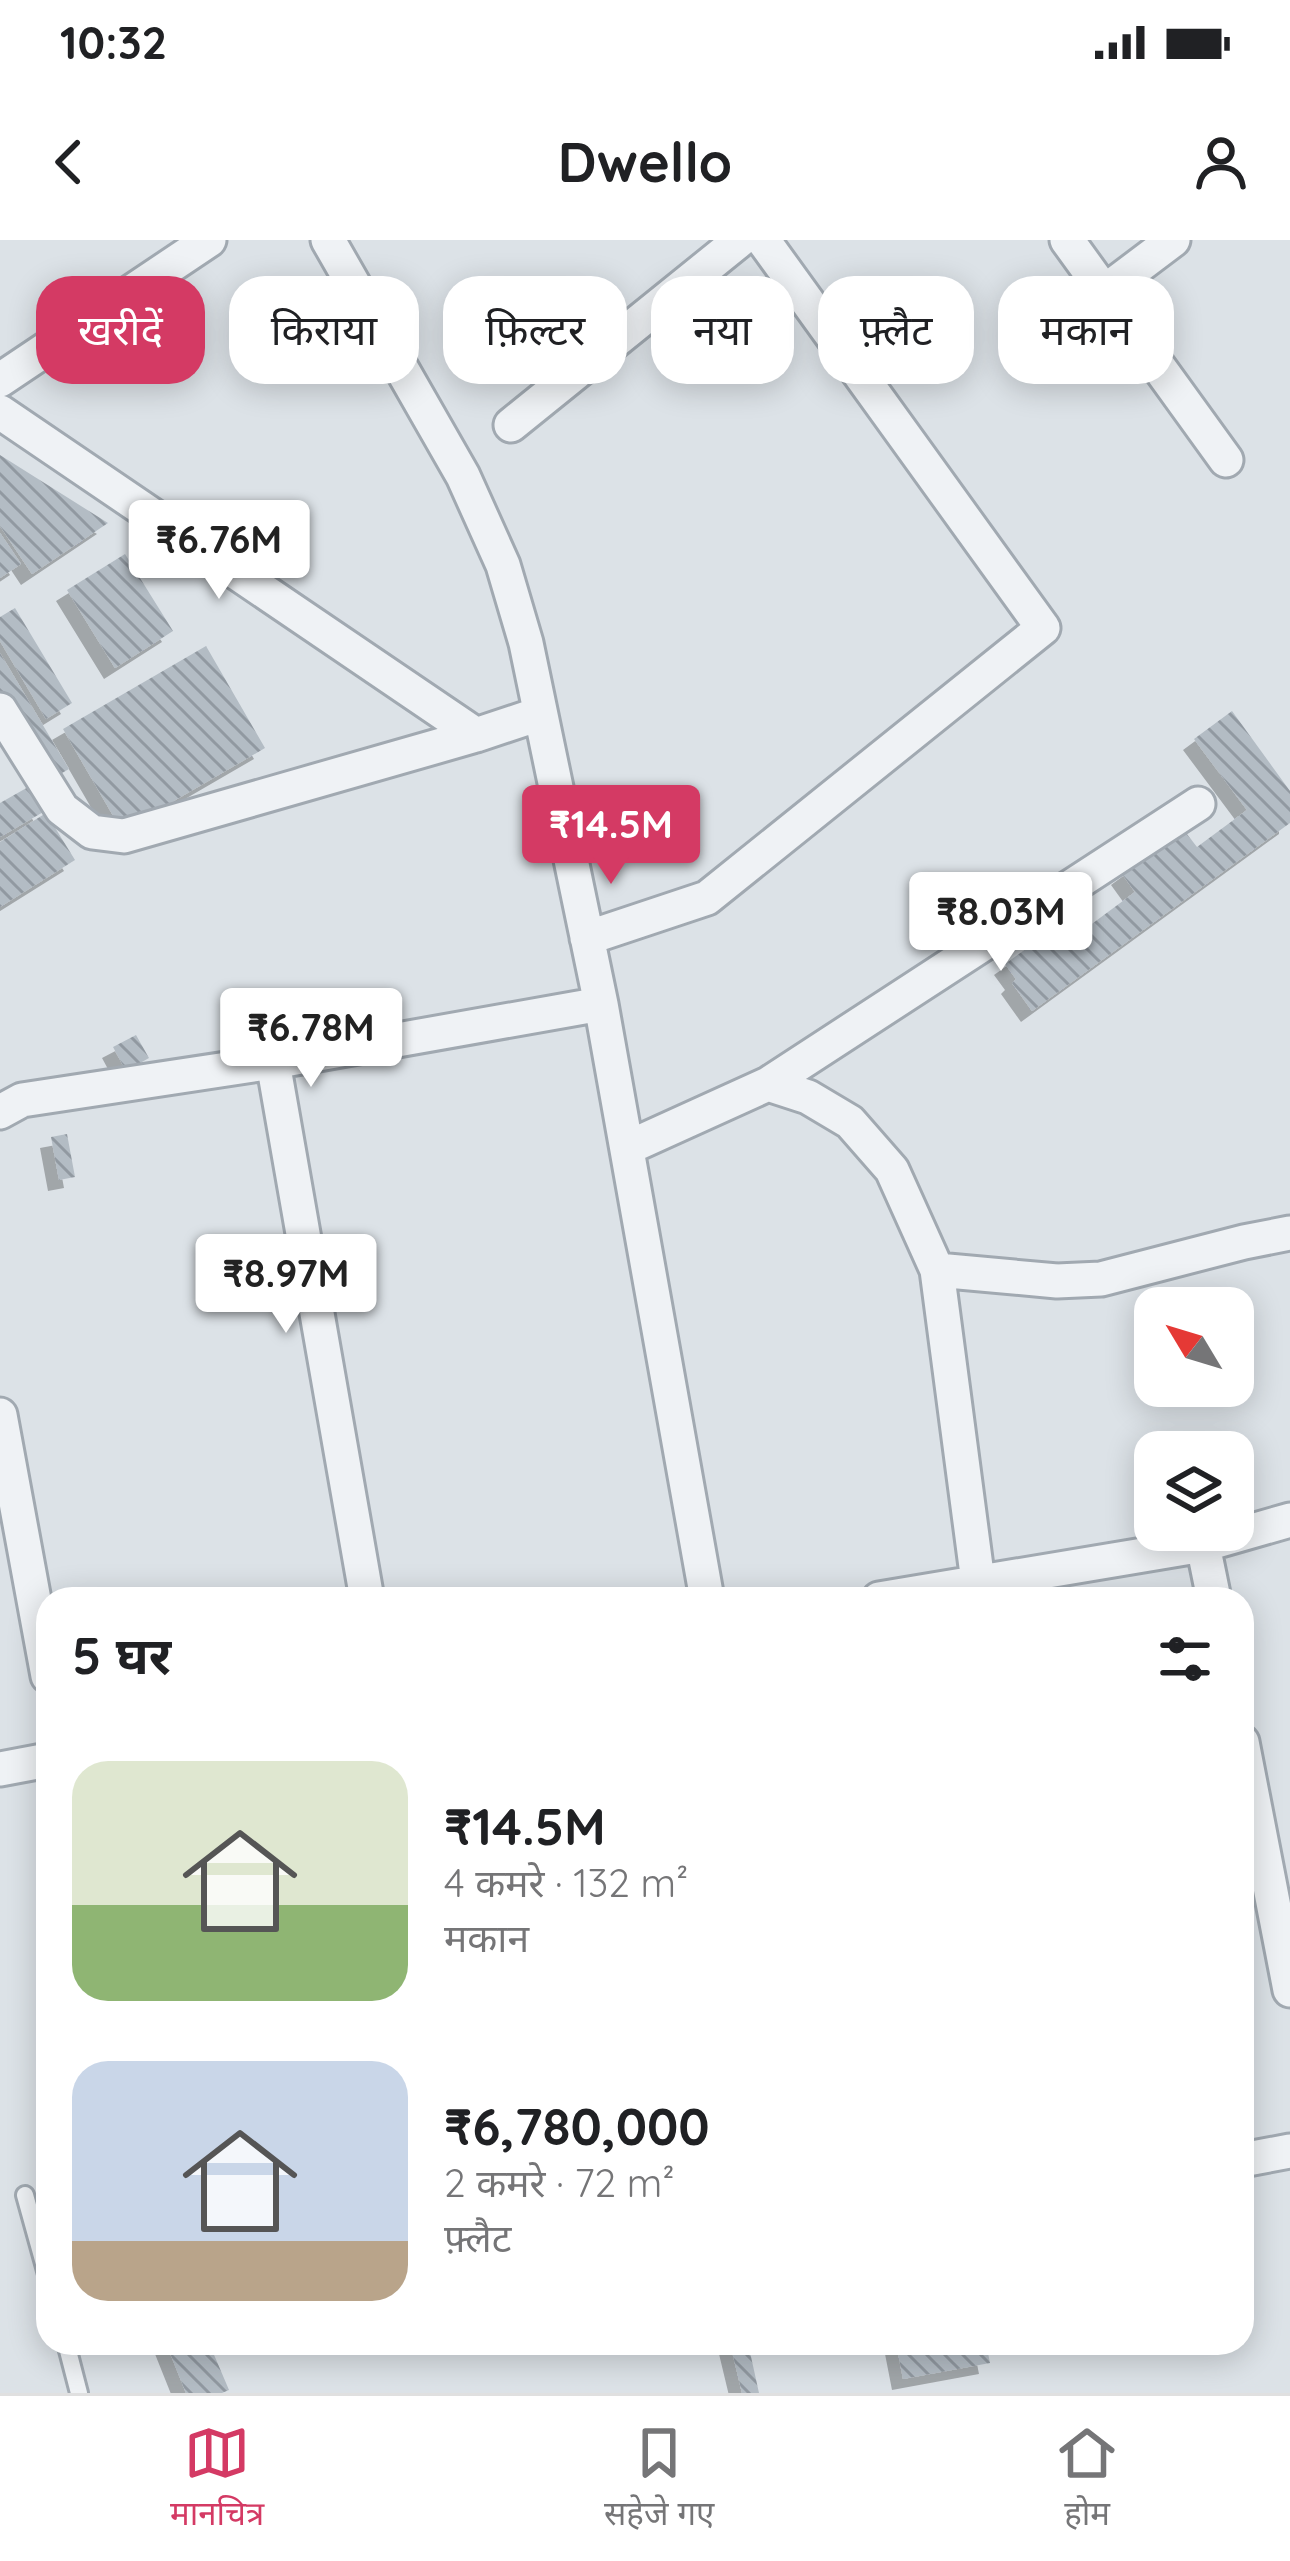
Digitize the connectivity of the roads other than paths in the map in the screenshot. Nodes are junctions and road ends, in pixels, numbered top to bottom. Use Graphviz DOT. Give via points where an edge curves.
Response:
graph roads {
  1 [pos="209,240"];
  2 [pos="328,240"];
  3 [pos="740,240"];
  4 [pos="763,240"];
  5 [pos="1067,240"];
  6 [pos="1173,240"];
  7 [pos="1093,276"];
  8 [pos="1125,276"];
  9 [pos="0,380"];
  10 [pos="1171,384"];
  11 [pos="0,412"];
  12 [pos="512,425"];
  13 [pos="1226,460"];
  14 [pos="0,710"];
  15 [pos="539,714"];
  16 [pos="476,735"];
  17 [pos="1198,804"];
  18 [pos="587,938"];
  19 [pos="601,1004"];
  20 [pos="273,1062"];
  21 [pos="768,1084"];
  22 [pos="0,1112"];
  23 [pos="627,1148"];
  24 [pos="1290,1233"];
  25 [pos="938,1270"];
  26 [pos="0,1415"];
  27 [pos="1290,1520"];
  28 [pos="1254,1530"];
  29 [pos="1167,1551"];
  30 [pos="1204,1551"];
  31 [pos="978,1582"];
  32 [pos="365,1587"];
  33 [pos="705,1587"];
  34 [pos="949,1587"];
  35 [pos="1212,1587"];
  36 [pos="36,1611"];
  37 [pos="36,1762"];
  38 [pos="0,1769"];
  39 [pos="1254,1804"];
  40 [pos="1290,1990"];
  41 [pos="1290,2151"];
  42 [pos="1254,2158"];
  43 [pos="25,2195"];
  44 [pos="36,2235"];
  45 [pos="69,2355"];
  46 [pos="80,2393"];
  1 -- 9 [label="street"];
  2 -- 15 [label="street" via="463,476 503,565"];
  3 -- 12 [label="street"];
  4 -- 18 [label="street" via="1043,628 707,898"];
  5 -- 7 [label="street"];
  6 -- 8 [label="street"];
  10 -- 13 [label="street"];
  11 -- 16 [label="street"];
  14 -- 16 [label="street" via="62,809 92,832 124,836"];
  15 -- 16 [label="street"];
  15 -- 18 [label="street"];
  17 -- 21 [label="street"];
  18 -- 19 [label="street"];
  19 -- 20 [label="street"];
  19 -- 23 [label="street"];
  20 -- 22 [label="street" via="22,1100"];
  20 -- 32 [label="street"];
  21 -- 23 [label="street"];
  21 -- 25 [label="street" via="850,1122 892,1170"];
  23 -- 33 [label="street"];
  24 -- 25 [label="street" via="1100,1279"];
  25 -- 31 [label="street"];
  26 -- 36 [label="street"];
  27 -- 28 [label="street"];
  29 -- 31 [label="street"];
  30 -- 35 [label="street"];
  31 -- 34 [label="street"];
  37 -- 38 [label="street"];
  39 -- 40 [label="street"];
  41 -- 42 [label="street"];
  43 -- 44 [label="lane"];
  45 -- 46 [label="lane"];
}
